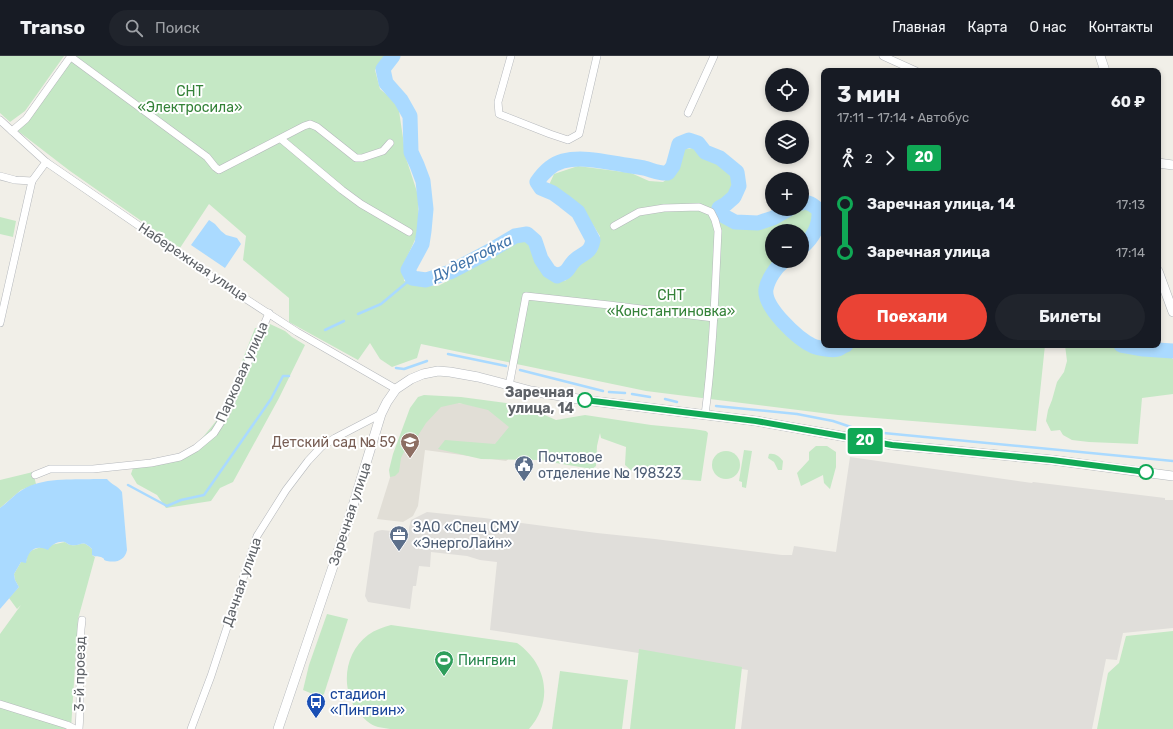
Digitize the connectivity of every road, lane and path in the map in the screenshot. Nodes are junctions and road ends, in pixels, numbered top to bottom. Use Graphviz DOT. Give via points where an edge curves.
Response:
graph roads {
  1 [pos="71,56"];
  2 [pos="511,56"];
  3 [pos="597,56"];
  4 [pos="714,56"];
  5 [pos="883,56"];
  6 [pos="1100,56"];
  7 [pos="901,68"];
  8 [pos="1104,68"];
  9 [pos="688,113"];
  10 [pos="0,120"];
  11 [pos="12,131"];
  12 [pos="281,139"];
  13 [pos="390,143"];
  14 [pos="46,162"];
  15 [pos="1161,163"];
  16 [pos="1173,165"];
  17 [pos="0,176"];
  18 [pos="32,181"];
  19 [pos="614,226"];
  20 [pos="409,232"];
  21 [pos="1161,280"];
  22 [pos="1173,312"];
  23 [pos="269,313"];
  24 [pos="714,318"];
  25 [pos="0,323"];
  26 [pos="509,386"];
  27 [pos="396,389"];
  28 [pos="381,414"];
  29 [pos="705,416"];
  30 [pos="35,475"];
  31 [pos="1173,476"];
  32 [pos="82,620"];
  33 [pos="0,704"];
  34 [pos="75,729"];
  35 [pos="79,729"];
  36 [pos="191,729"];
  37 [pos="278,729"];
  1 -- 11 [label="street" via="26,119"];
  1 -- 12 [label="street" via="207,158 219,170"];
  2 -- 3 [label="street" via="498,102 498,114 568,140 579,134"];
  4 -- 9 [label="street"];
  5 -- 7 [label="street"];
  6 -- 8 [label="street"];
  10 -- 11 [label="street, Набережная улица"];
  11 -- 14 [label="street, Набережная улица"];
  12 -- 13 [label="street" via="310,124 356,158 383,151"];
  12 -- 20 [label="street" via="361,204"];
  14 -- 18 [label="street"];
  14 -- 23 [label="street, Набережная улица"];
  15 -- 16 [label="street"];
  17 -- 18 [label="street"];
  18 -- 25 [label="street"];
  19 -- 24 [label="street" via="639,212 664,208 699,207 711,212 718,231"];
  21 -- 22 [label="street"];
  23 -- 27 [label="street, Набережная улица"];
  23 -- 30 [label="street, Парковая улица" via="226,414 214,433 196,448 180,457 151,463 93,469 50,469"];
  24 -- 26 [label="street" via="526,296"];
  24 -- 29 [label="street"];
  26 -- 27 [label="street, Заречная улица" via="478,377 438,371 423,374"];
  26 -- 29 [label="street, Заречная улица" via="602,403"];
  27 -- 28 [label="street, Заречная улица"];
  28 -- 36 [label="street, Дачная улица" via="321,447 269,516 257,536"];
  28 -- 37 [label="street, Заречная улица" via="349,519"];
  29 -- 31 [label="street, Заречная улица" via="756,421 892,445 1052,460"];
  32 -- 35 [label="street, 3-й проезд"];
  33 -- 34 [label="street"];
}
